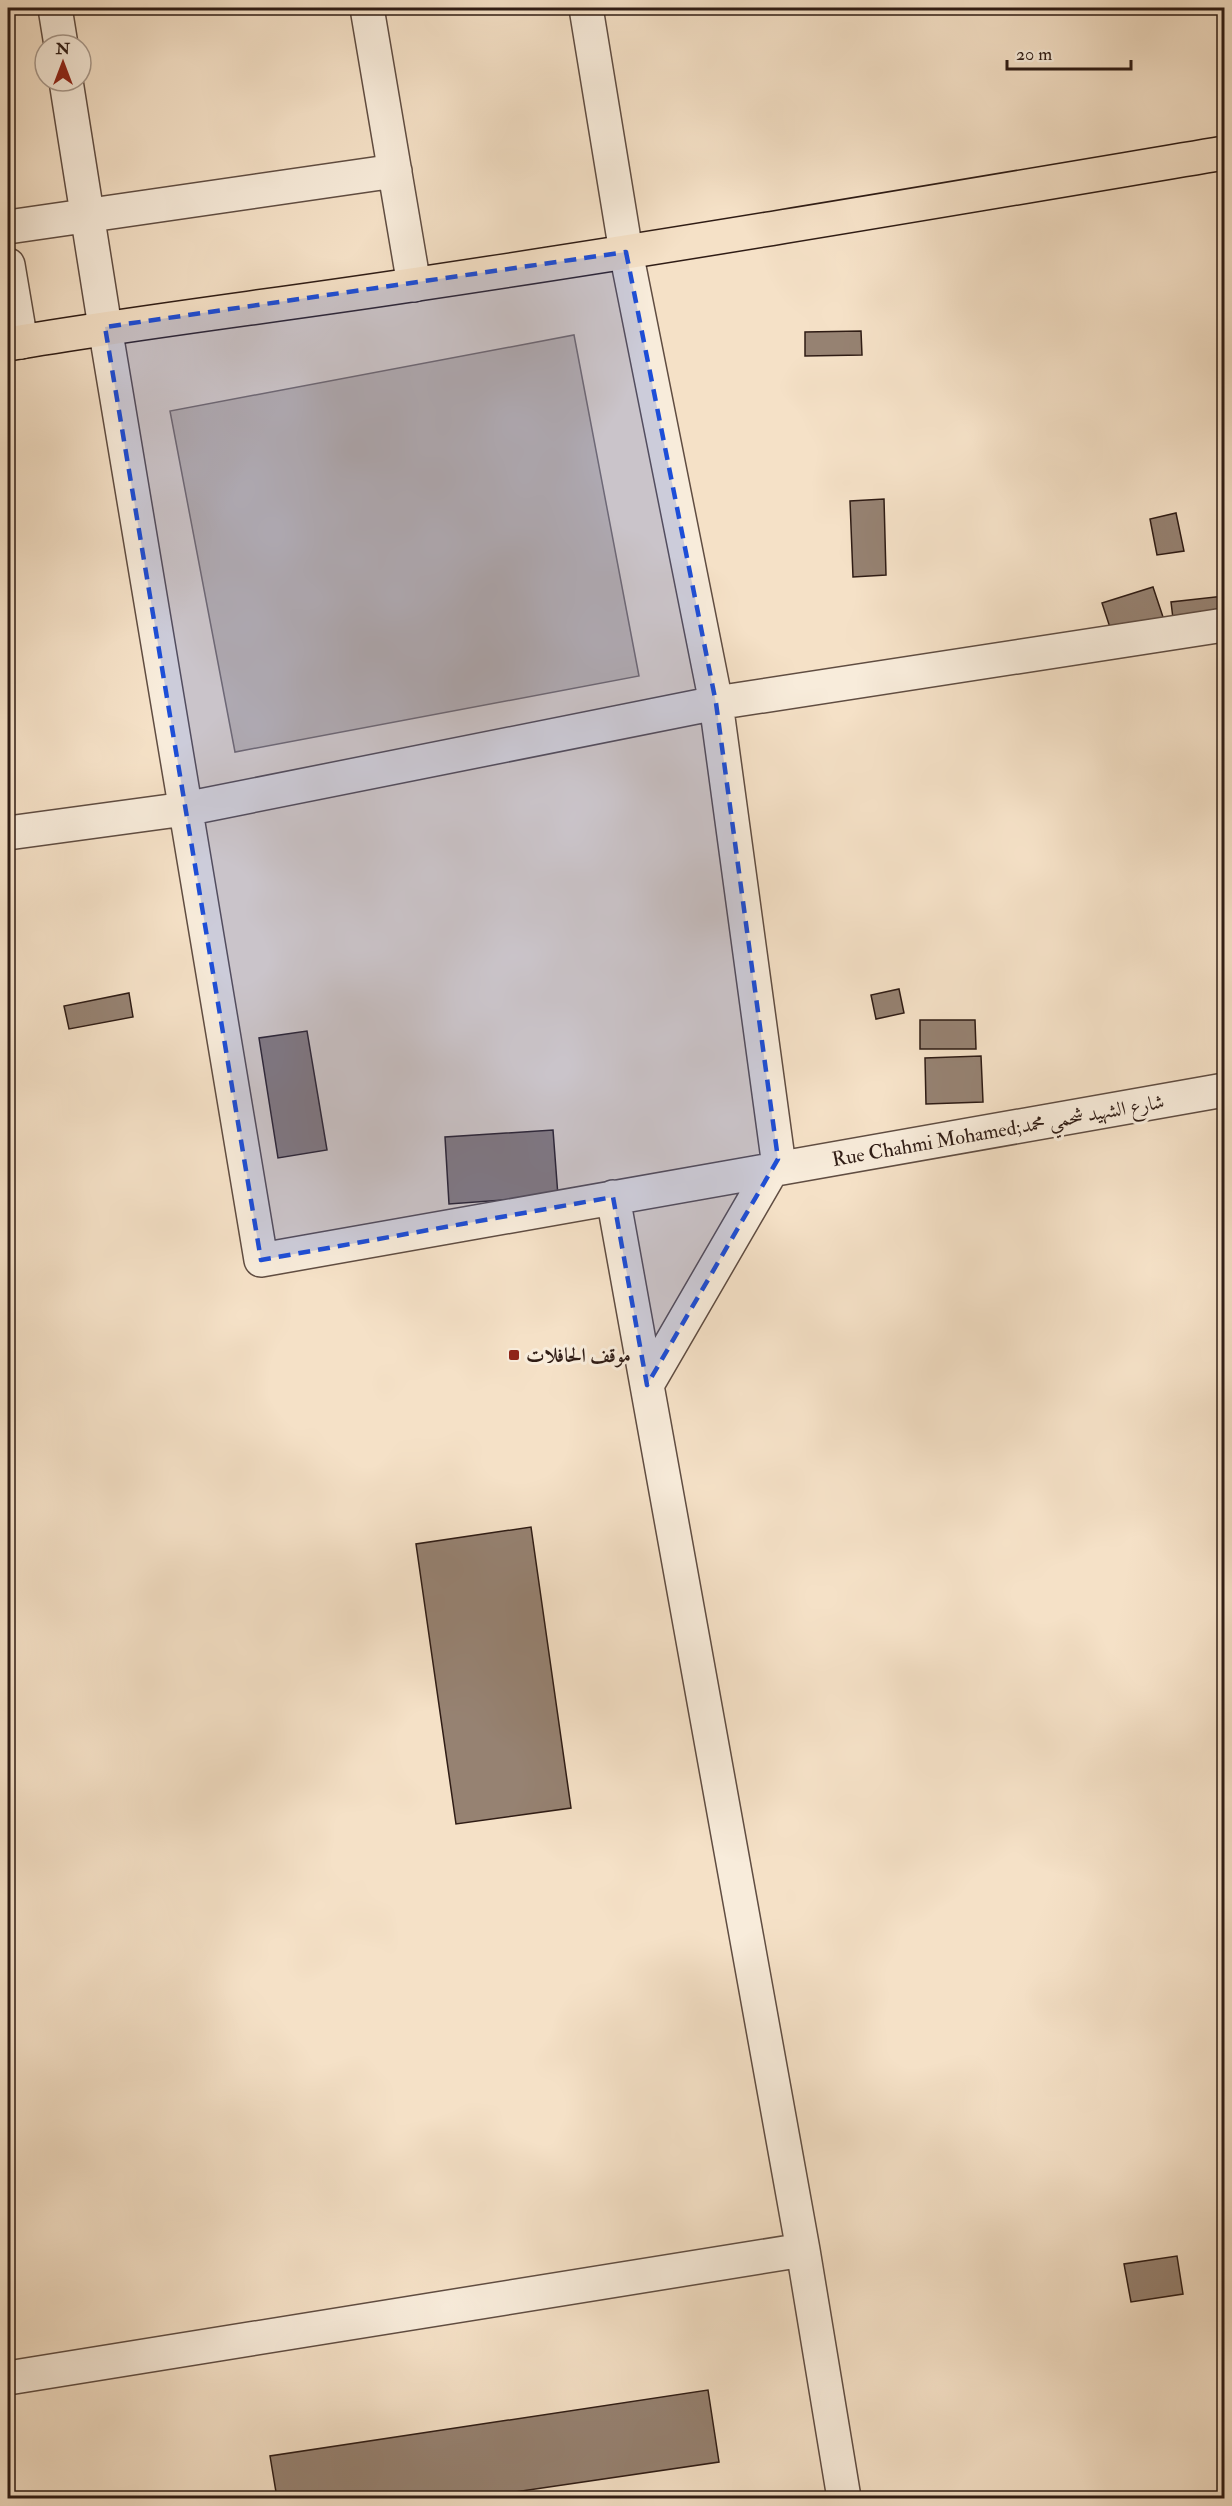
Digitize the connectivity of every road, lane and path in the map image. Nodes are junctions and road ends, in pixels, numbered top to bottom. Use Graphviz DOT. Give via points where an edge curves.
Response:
graph roads {
  1 [pos="55,8"];
  2 [pos="367,8"];
  3 [pos="586,8"];
  4 [pos="59,33"];
  5 [pos="68,93"];
  6 [pos="1224,153"];
  7 [pos="394,171"];
  8 [pos="88,215"];
  9 [pos="8,227"];
  10 [pos="626,252"];
  11 [pos="8,265"];
  12 [pos="414,285"];
  13 [pos="105,327"];
  14 [pos="14,343"];
  15 [pos="1224,625"];
  16 [pos="716,704"];
  17 [pos="185,809"];
  18 [pos="8,833"];
  19 [pos="1224,1090"];
  20 [pos="772,1171"];
  21 [pos="613,1197"];
  22 [pos="647,1385"];
  23 [pos="803,2250"];
  24 [pos="8,2378"];
  25 [pos="844,2499"];
  1 -- 4 [label="street"];
  2 -- 7 [label="street"];
  3 -- 10 [label="street"];
  5 -- 8 [label="street"];
  6 -- 10 [label="main road"];
  7 -- 8 [label="street"];
  7 -- 12 [label="street"];
  8 -- 9 [label="street"];
  8 -- 13 [label="street"];
  10 -- 12 [label="main road"];
  10 -- 16 [label="street"];
  11 -- 14 [label="street"];
  12 -- 13 [label="main road"];
  13 -- 14 [label="main road"];
  13 -- 17 [label="street"];
  15 -- 16 [label="street"];
  16 -- 17 [label="street"];
  16 -- 20 [label="street" via="778,1160"];
  17 -- 18 [label="street"];
  17 -- 21 [label="street, Rue Chahmi Mohamed;شارع الشهيد شحمي محمد" via="261,1260"];
  19 -- 20 [label="street, Rue Chahmi Mohamed;شارع الشهيد شحمي محمد"];
  20 -- 21 [label="street, Rue Chahmi Mohamed;شارع الشهيد شحمي محمد"];
  20 -- 22 [label="street"];
  21 -- 22 [label="street"];
  22 -- 23 [label="street"];
  23 -- 24 [label="street"];
  23 -- 25 [label="street"];
}
